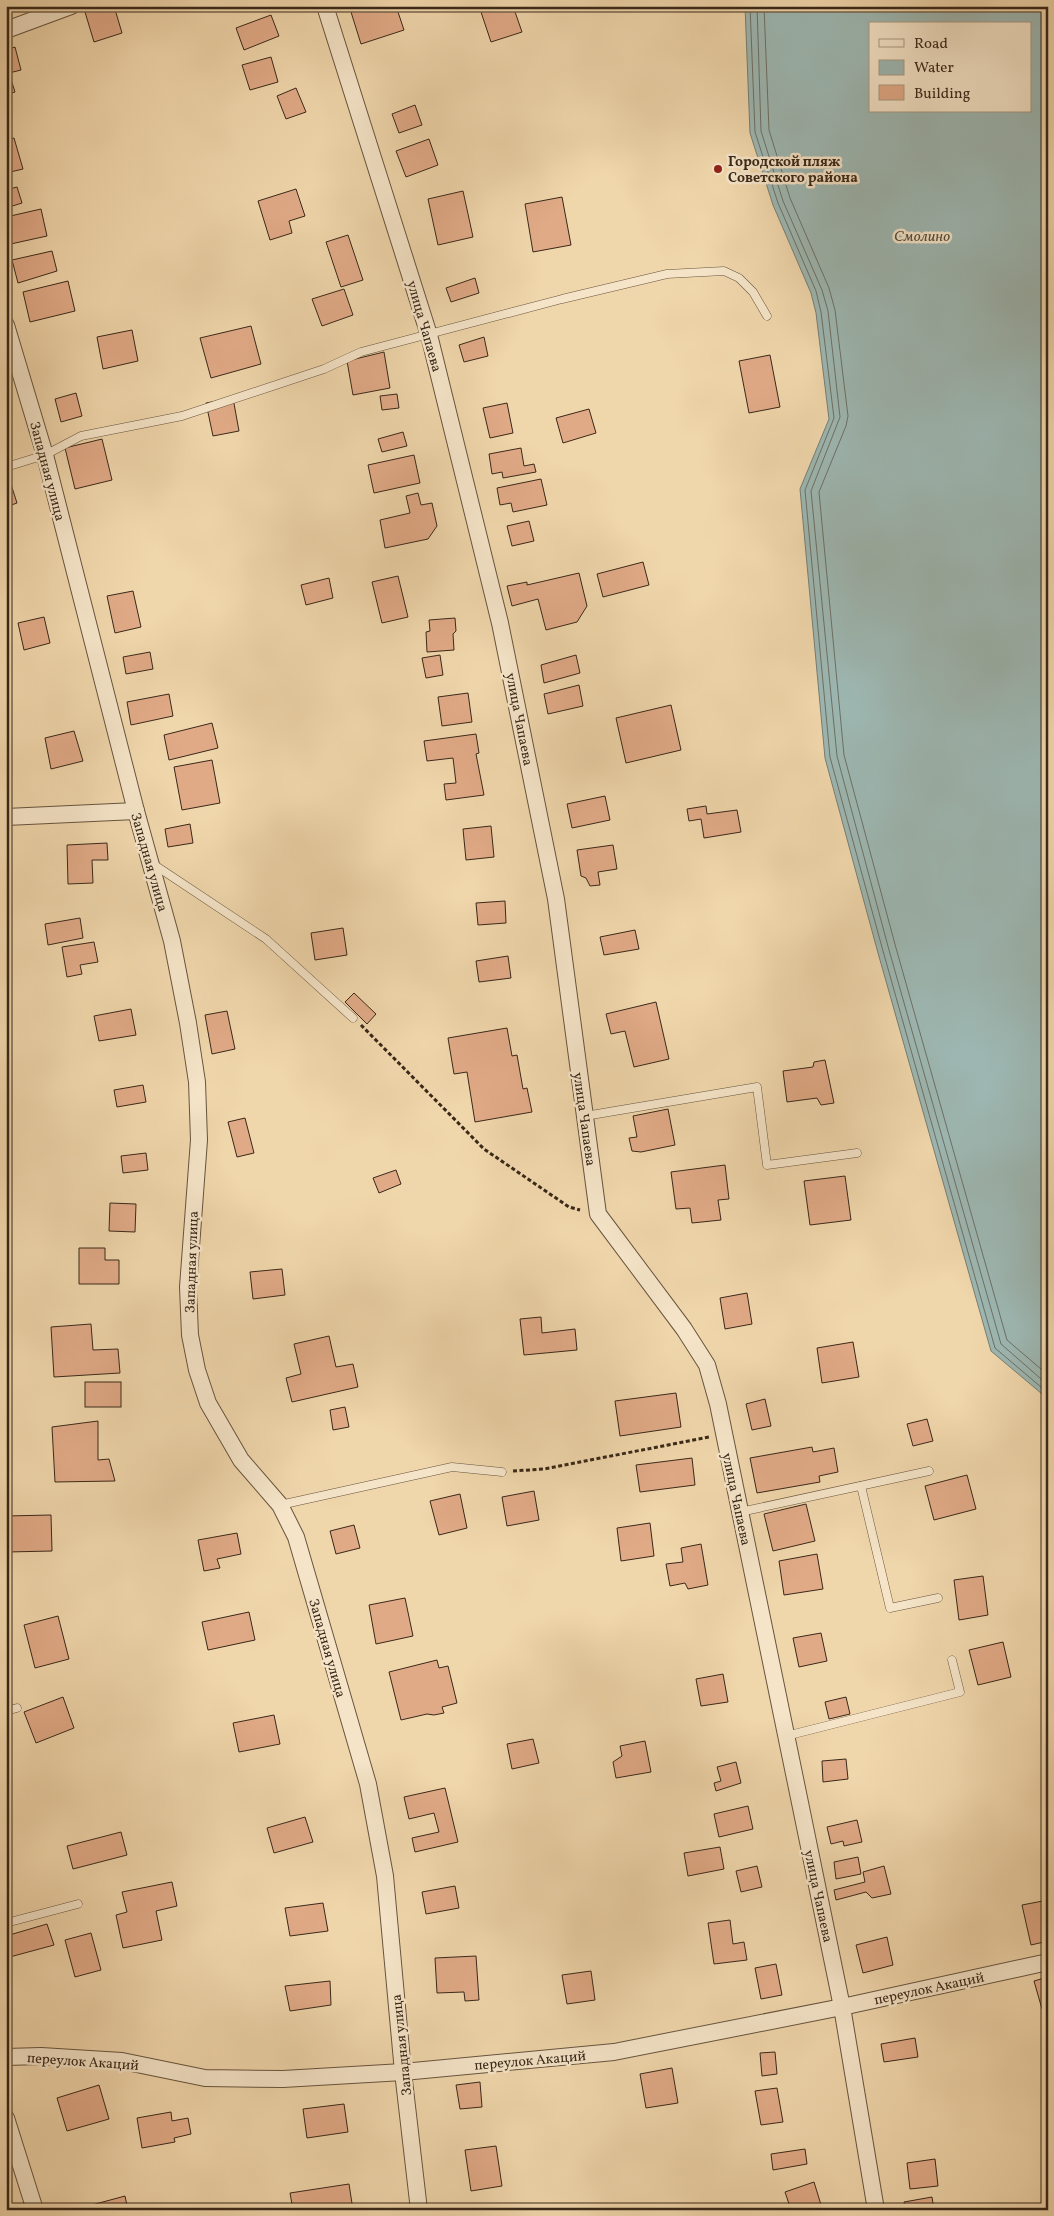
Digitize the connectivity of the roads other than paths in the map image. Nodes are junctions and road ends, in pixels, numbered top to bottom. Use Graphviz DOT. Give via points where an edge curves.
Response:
graph roads {
  1 [pos="71,6"];
  2 [pos="325,6"];
  3 [pos="6,30"];
  4 [pos="767,316"];
  5 [pos="6,325"];
  6 [pos="429,335"];
  7 [pos="45,456"];
  8 [pos="6,467"];
  9 [pos="136,811"];
  10 [pos="6,817"];
  11 [pos="150,862"];
  12 [pos="353,1018"];
  13 [pos="585,1116"];
  14 [pos="857,1153"];
  15 [pos="930,1471"];
  16 [pos="502,1472"];
  17 [pos="861,1486"];
  18 [pos="280,1505"];
  19 [pos="740,1512"];
  20 [pos="938,1598"];
  21 [pos="952,1660"];
  22 [pos="17,1708"];
  23 [pos="6,1710"];
  24 [pos="786,1736"];
  25 [pos="78,1904"];
  26 [pos="6,1923"];
  27 [pos="1048,1962"];
  28 [pos="842,2007"];
  29 [pos="6,2057"];
  30 [pos="403,2072"];
  31 [pos="6,2118"];
  32 [pos="35,2210"];
  33 [pos="419,2210"];
  34 [pos="876,2210"];
  1 -- 3 [label="street"];
  2 -- 6 [label="street, улица Чапаева"];
  4 -- 6 [label="lane" via="753,292 739,278 724,271 667,274 562,298"];
  5 -- 7 [label="street, Западная улица"];
  6 -- 7 [label="lane" via="361,352 324,369 182,416 81,436"];
  6 -- 13 [label="street, улица Чапаева" via="500,623 556,899"];
  7 -- 8 [label="lane"];
  7 -- 9 [label="street, Западная улица"];
  9 -- 10 [label="street"];
  9 -- 11 [label="street, Западная улица"];
  11 -- 12 [label="lane" via="266,939"];
  11 -- 18 [label="street, Западная улица" via="172,941 197,1082 199,1140 188,1287 190,1334 197,1370 208,1403 241,1460"];
  13 -- 14 [label="lane" via="757,1087 767,1165"];
  13 -- 19 [label="street, улица Чапаева" via="598,1214 684,1329 707,1366"];
  15 -- 17 [label="lane"];
  16 -- 18 [label="lane" via="452,1467"];
  17 -- 19 [label="lane"];
  17 -- 20 [label="lane" via="890,1608"];
  18 -- 30 [label="street, Западная улица" via="296,1537 368,1784 384,1876"];
  19 -- 24 [label="street, улица Чапаева"];
  21 -- 24 [label="lane" via="960,1692"];
  22 -- 23 [label="lane"];
  24 -- 28 [label="street, улица Чапаева"];
  25 -- 26 [label="lane"];
  27 -- 28 [label="street, переулок Акаций"];
  28 -- 30 [label="street, переулок Акаций" via="614,2052"];
  28 -- 34 [label="street, улица Чапаева"];
  29 -- 30 [label="street, переулок Акаций" via="122,2061 205,2078 283,2079"];
  30 -- 33 [label="street, Западная улица"];
  31 -- 32 [label="street"];
}
